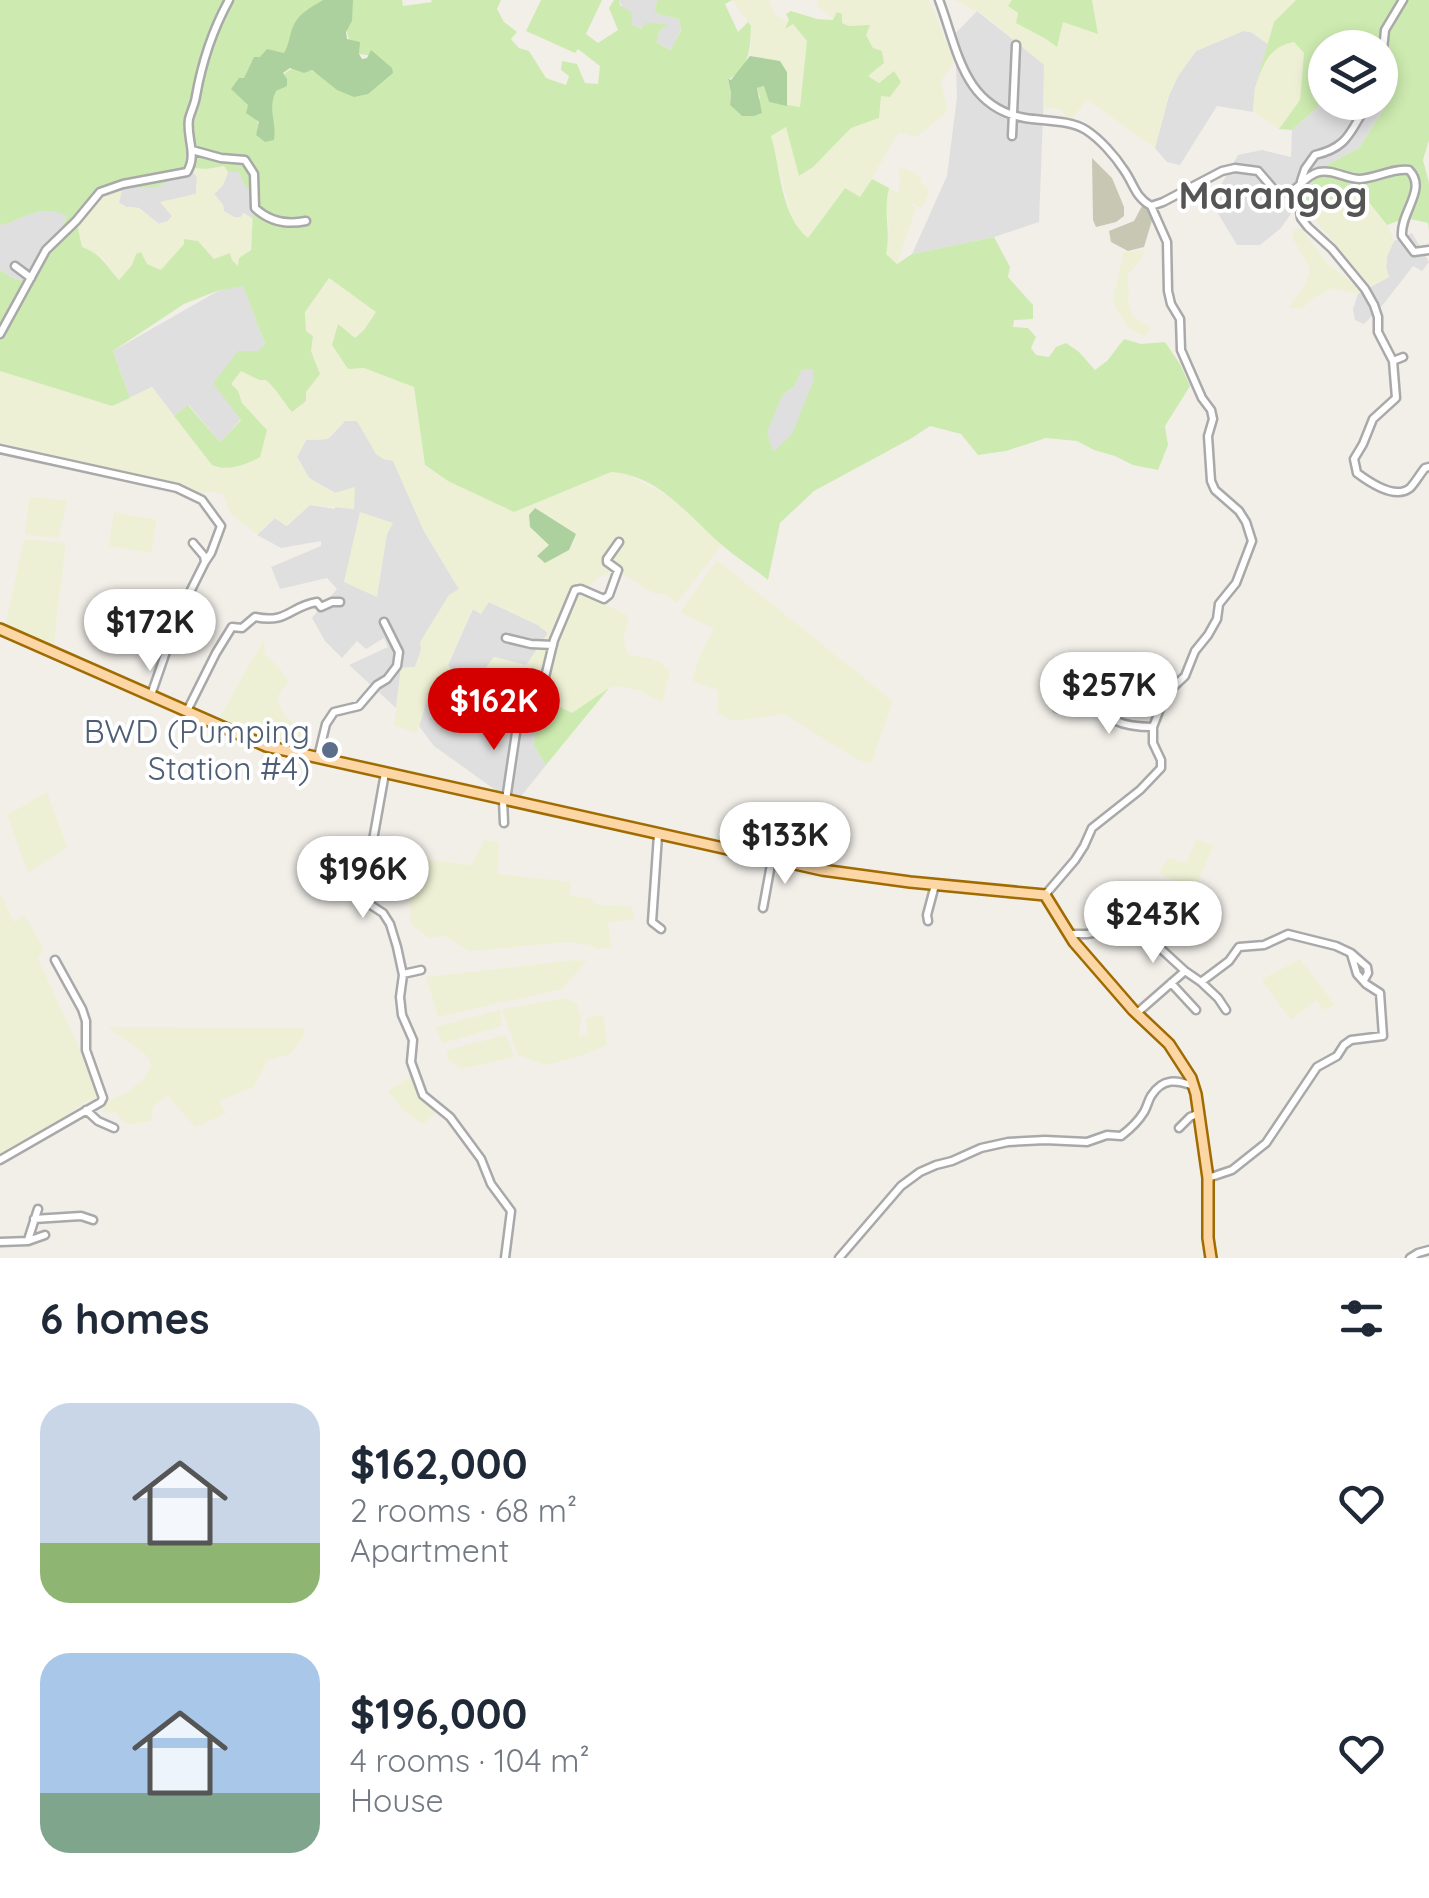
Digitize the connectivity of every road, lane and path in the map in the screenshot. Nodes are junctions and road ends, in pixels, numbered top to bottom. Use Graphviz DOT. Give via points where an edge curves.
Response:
graph roads {
  1 [pos="229,0"];
  2 [pos="939,0"];
  3 [pos="1403,0"];
  4 [pos="1385,30"];
  5 [pos="1016,45"];
  6 [pos="1014,115"];
  7 [pos="1358,120"];
  8 [pos="1012,136"];
  9 [pos="192,150"];
  10 [pos="1298,188"];
  11 [pos="1151,206"];
  12 [pos="306,221"];
  13 [pos="1429,250"];
  14 [pos="15,266"];
  15 [pos="31,278"];
  16 [pos="0,334"];
  17 [pos="1403,356"];
  18 [pos="1393,361"];
  19 [pos="0,449"];
  20 [pos="1429,468"];
  21 [pos="619,542"];
  22 [pos="193,543"];
  23 [pos="205,562"];
  24 [pos="340,602"];
  25 [pos="384,622"];
  26 [pos="0,629"];
  27 [pos="506,638"];
  28 [pos="552,645"];
  29 [pos="150,696"];
  30 [pos="1057,708"];
  31 [pos="188,711"];
  32 [pos="1152,727"];
  33 [pos="318,758"];
  34 [pos="386,772"];
  35 [pos="504,800"];
  36 [pos="504,823"];
  37 [pos="658,835"];
  38 [pos="772,859"];
  39 [pos="936,884"];
  40 [pos="1045,895"];
  41 [pos="762,908"];
  42 [pos="928,921"];
  43 [pos="661,929"];
  44 [pos="1069,934"];
  45 [pos="55,960"];
  46 [pos="421,970"];
  47 [pos="1185,971"];
  48 [pos="403,974"];
  49 [pos="1201,982"];
  50 [pos="1171,983"];
  51 [pos="1196,1010"];
  52 [pos="1226,1010"];
  53 [pos="1137,1013"];
  54 [pos="1194,1086"];
  55 [pos="86,1110"];
  56 [pos="1199,1113"];
  57 [pos="114,1128"];
  58 [pos="1179,1128"];
  59 [pos="0,1160"];
  60 [pos="1208,1178"];
  61 [pos="38,1209"];
  62 [pos="34,1219"];
  63 [pos="93,1220"];
  64 [pos="45,1236"];
  65 [pos="31,1240"];
  66 [pos="0,1242"];
  67 [pos="32,1250"];
  68 [pos="1429,1250"];
  69 [pos="505,1258"];
  70 [pos="839,1258"];
  71 [pos="1210,1258"];
  72 [pos="1410,1258"];
  1 -- 9 [label="street" via="198,80 188,123"];
  2 -- 6 [label="street" via="979,96"];
  3 -- 4 [label="street"];
  5 -- 6 [label="street"];
  6 -- 8 [label="street"];
  6 -- 11 [label="street" via="1084,128"];
  7 -- 10 [label="street" via="1336,149 1315,155"];
  9 -- 12 [label="street" via="245,160 254,174 254,208 286,223"];
  9 -- 15 [label="street" via="187,172 100,192 46,250"];
  10 -- 11 [label="street" via="1276,192 1258,171 1235,168"];
  10 -- 13 [label="street" via="1317,172 1360,179 1409,170 1417,186 1402,236 1414,252"];
  10 -- 18 [label="street" via="1301,218 1365,290"];
  11 -- 32 [label="street" via="1167,242 1168,291 1180,319 1181,350 1213,418 1211,481 1246,522 1252,541 1217,619"];
  14 -- 15 [label="street"];
  15 -- 16 [label="street"];
  17 -- 18 [label="street"];
  18 -- 20 [label="street" via="1396,398 1373,419 1354,466 1370,483 1401,492"];
  19 -- 23 [label="street" via="178,488 202,500 221,526"];
  21 -- 28 [label="street" via="607,559 618,570 609,595 575,590"];
  22 -- 23 [label="street"];
  23 -- 29 [label="street" via="174,624"];
  24 -- 31 [label="street" via="312,602 282,618 255,616 232,628"];
  25 -- 33 [label="street" via="400,652 397,666 359,706 334,712"];
  26 -- 29 [label="main road"];
  27 -- 28 [label="street"];
  28 -- 35 [label="street" via="545,677 527,694 517,726"];
  29 -- 31 [label="main road"];
  30 -- 32 [label="street" via="1076,707 1089,690 1104,714"];
  31 -- 33 [label="main road" via="266,746"];
  32 -- 40 [label="street" via="1160,768 1092,828"];
  33 -- 34 [label="main road"];
  34 -- 35 [label="main road"];
  34 -- 48 [label="street" via="363,896 390,924"];
  35 -- 36 [label="street"];
  35 -- 37 [label="main road"];
  37 -- 38 [label="main road"];
  37 -- 43 [label="street" via="652,922"];
  38 -- 39 [label="main road"];
  38 -- 41 [label="street"];
  39 -- 40 [label="main road"];
  39 -- 42 [label="street"];
  40 -- 44 [label="main road"];
  44 -- 47 [label="street" via="1136,926"];
  44 -- 53 [label="main road"];
  45 -- 55 [label="street" via="82,1009 86,1050 104,1098"];
  46 -- 48 [label="street"];
  47 -- 49 [label="street"];
  47 -- 50 [label="street"];
  48 -- 69 [label="street" via="402,1015 423,1095 450,1117 509,1206"];
  49 -- 52 [label="street"];
  49 -- 60 [label="street" via="1239,947 1288,934 1325,942 1367,966 1364,980 1380,993 1383,1036 1351,1040 1317,1067 1266,1143 1232,1170"];
  50 -- 51 [label="street"];
  50 -- 53 [label="street"];
  53 -- 54 [label="main road" via="1169,1044"];
  54 -- 56 [label="main road"];
  54 -- 70 [label="street" via="1181,1080 1160,1087 1121,1136 993,1144 920,1172"];
  55 -- 57 [label="street"];
  55 -- 59 [label="street"];
  56 -- 58 [label="street"];
  56 -- 60 [label="main road"];
  60 -- 71 [label="main road"];
  61 -- 62 [label="street"];
  62 -- 63 [label="street"];
  62 -- 65 [label="street"];
  64 -- 65 [label="street"];
  65 -- 66 [label="street"];
  65 -- 67 [label="street"];
  68 -- 72 [label="street"];
}
